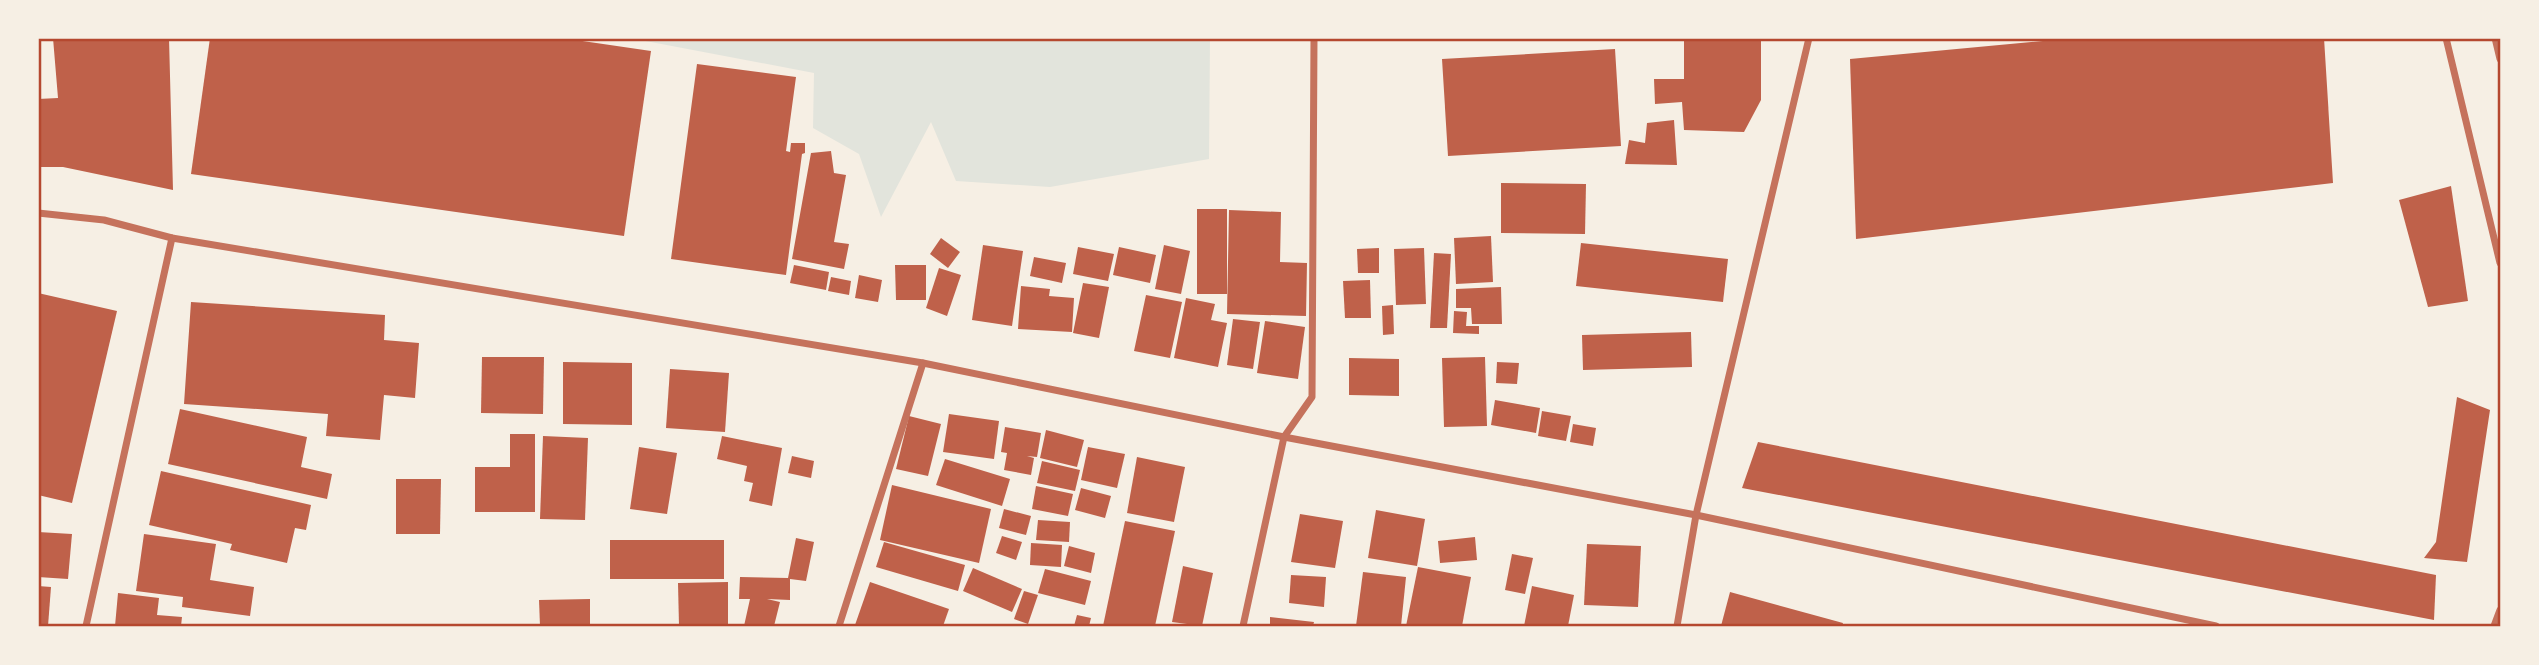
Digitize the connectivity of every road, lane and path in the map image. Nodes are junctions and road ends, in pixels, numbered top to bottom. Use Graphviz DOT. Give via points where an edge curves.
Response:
graph roads {
  1 [pos="1314,38"];
  2 [pos="1809,38"];
  3 [pos="2446,38"];
  4 [pos="2495,38"];
  5 [pos="2501,59"];
  6 [pos="38,213"];
  7 [pos="172,238"];
  8 [pos="2501,263"];
  9 [pos="923,363"];
  10 [pos="1284,437"];
  11 [pos="1696,515"];
  12 [pos="2501,610"];
  13 [pos="86,626"];
  14 [pos="839,626"];
  15 [pos="1242,626"];
  16 [pos="1677,626"];
  17 [pos="2216,626"];
  18 [pos="2494,626"];
  1 -- 10 [label="street" via="1312,397"];
  2 -- 11 [label="street"];
  3 -- 8 [label="street"];
  4 -- 5 [label="street"];
  6 -- 7 [label="street" via="104,220"];
  7 -- 9 [label="street"];
  7 -- 13 [label="street"];
  9 -- 10 [label="street"];
  9 -- 14 [label="street"];
  10 -- 11 [label="street"];
  10 -- 15 [label="street"];
  11 -- 16 [label="street"];
  11 -- 17 [label="street"];
  12 -- 18 [label="street"];
}
